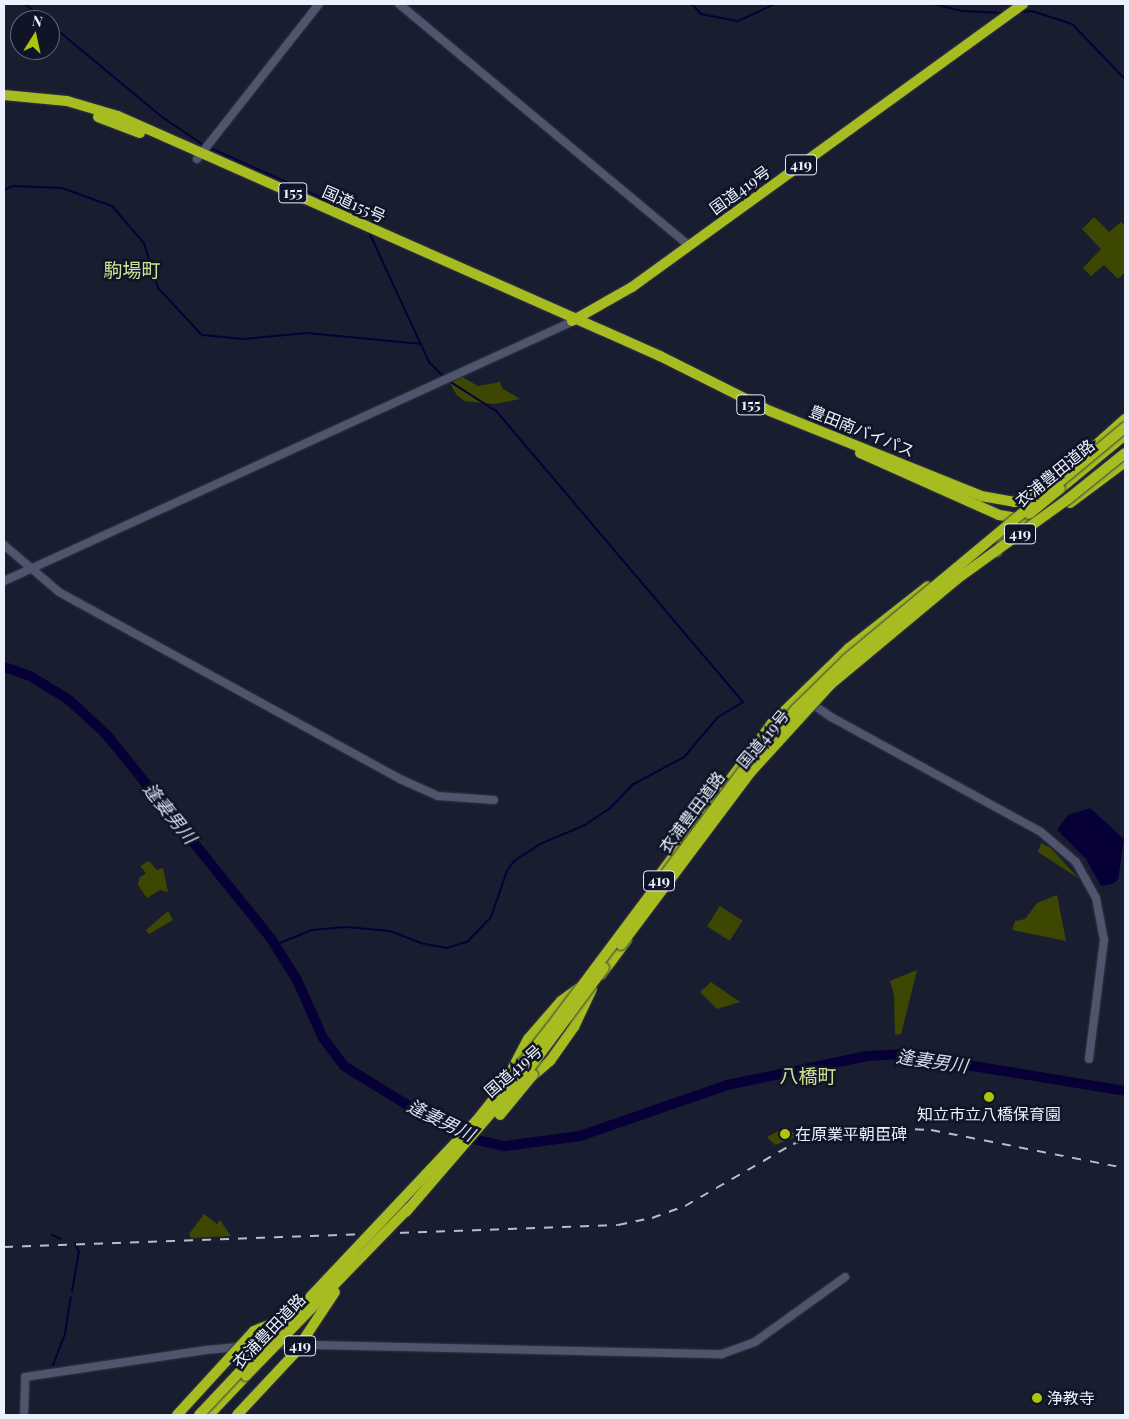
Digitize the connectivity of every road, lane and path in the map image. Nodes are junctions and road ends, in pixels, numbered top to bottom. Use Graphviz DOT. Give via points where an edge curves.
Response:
graph roads {
  1 [pos="319,4"];
  2 [pos="399,4"];
  3 [pos="1023,4"];
  4 [pos="4,95"];
  5 [pos="4,101"];
  6 [pos="200,156"];
  7 [pos="688,245"];
  8 [pos="572,321"];
  9 [pos="1125,419"];
  10 [pos="1125,426"];
  11 [pos="1125,433"];
  12 [pos="1125,453"];
  13 [pos="1125,462"];
  14 [pos="1019,501"];
  15 [pos="988,511"];
  16 [pos="1005,517"];
  17 [pos="1025,519"];
  18 [pos="998,530"];
  19 [pos="4,545"];
  20 [pos="31,568"];
  21 [pos="4,581"];
  22 [pos="938,584"];
  23 [pos="914,614"];
  24 [pos="845,652"];
  25 [pos="809,702"];
  26 [pos="770,726"];
  27 [pos="494,800"];
  28 [pos="576,991"];
  29 [pos="588,996"];
  30 [pos="1088,1059"];
  31 [pos="490,1112"];
  32 [pos="404,1207"];
  33 [pos="356,1256"];
  34 [pos="351,1268"];
  35 [pos="845,1277"];
  36 [pos="294,1315"];
  37 [pos="271,1344"];
  38 [pos="24,1415"];
  39 [pos="177,1415"];
  40 [pos="199,1415"];
  41 [pos="210,1415"];
  42 [pos="237,1415"];
  1 -- 6 [label="street"];
  2 -- 7 [label="street"];
  3 -- 7 [label="highway, 国道419号 / 419"];
  4 -- 6 [label="highway, 国道155号 / 155" via="91,107"];
  5 -- 6 [label="highway, 国道155号 / 155" via="86,112"];
  6 -- 8 [label="highway, 国道155号 / 155"];
  7 -- 8 [label="highway, 国道419号 / 419" via="612,300"];
  8 -- 14 [label="highway, 豊田南バイパス / 155" via="813,428 982,496"];
  8 -- 15 [label="highway, 豊田南バイパス / 155"];
  8 -- 20 [label="street"];
  9 -- 14 [label="highway, 豊田南バイパス / 155" via="1041,494"];
  10 -- 22 [label="highway, 衣浦豊田道路 / 419, bridge"];
  11 -- 22 [label="highway, 衣浦豊田道路 / 419, bridge"];
  11 -- 23 [label="highway, 衣浦豊田道路 / 419, bridge"];
  12 -- 23 [label="highway, 衣浦豊田道路 / 419, bridge"];
  13 -- 17 [label="highway, 豊田南バイパス / 155" via="1059,509"];
  14 -- 16 [label="highway, 国道419号 / 155"];
  15 -- 16 [label="highway, 豊田南バイパス / 155"];
  15 -- 18 [label="highway, 419" via="998,518"];
  16 -- 17 [label="highway, 豊田南バイパス / 155"];
  16 -- 18 [label="highway, 国道419号 / 419"];
  17 -- 25 [label="highway, 国道419号 / 419" via="1008,529 991,558"];
  18 -- 24 [label="highway, 国道419号 / 419"];
  19 -- 20 [label="street"];
  20 -- 21 [label="street"];
  20 -- 27 [label="street" via="77,602 400,779 438,796"];
  22 -- 32 [label="highway, 衣浦豊田道路 / 419, bridge" via="822,683 750,761 527,1060"];
  23 -- 32 [label="highway, 衣浦豊田道路 / 419, bridge" via="830,685 750,773 529,1069"];
  24 -- 25 [label="highway, 419"];
  24 -- 26 [label="highway, 国道419号 / 419"];
  25 -- 26 [label="highway, 419"];
  25 -- 29 [label="highway, 国道419号 / 419" via="614,956"];
  25 -- 30 [label="street" via="1041,832 1076,862 1096,898 1104,940"];
  26 -- 28 [label="highway, 国道419号 / 419" via="702,814 610,950"];
  28 -- 31 [label="highway, 国道419号 / 419" via="561,1001 528,1039"];
  28 -- 32 [label="highway, 衣浦豊田道路 / 419, bridge"];
  29 -- 31 [label="highway, 国道419号 / 419" via="580,1017 550,1061"];
  29 -- 32 [label="highway, 衣浦豊田道路 / 419, bridge" via="567,1029 501,1114"];
  31 -- 32 [label="highway, 国道419号 / 419, bridge"];
  32 -- 34 [label="highway, 衣浦豊田道路 / 419, bridge"];
  32 -- 36 [label="highway, 衣浦豊田道路 / 419, bridge"];
  33 -- 37 [label="highway, 419"];
  34 -- 41 [label="highway, 衣浦豊田道路 / 419, bridge"];
  34 -- 42 [label="highway, 衣浦豊田道路 / 419, bridge" via="294,1354"];
  35 -- 37 [label="street" via="755,1342 722,1354"];
  36 -- 39 [label="highway, 衣浦豊田道路 / 419, bridge" via="254,1331"];
  36 -- 40 [label="highway, 衣浦豊田道路 / 419, bridge"];
  37 -- 38 [label="street" via="206,1350 25,1377"];
}
